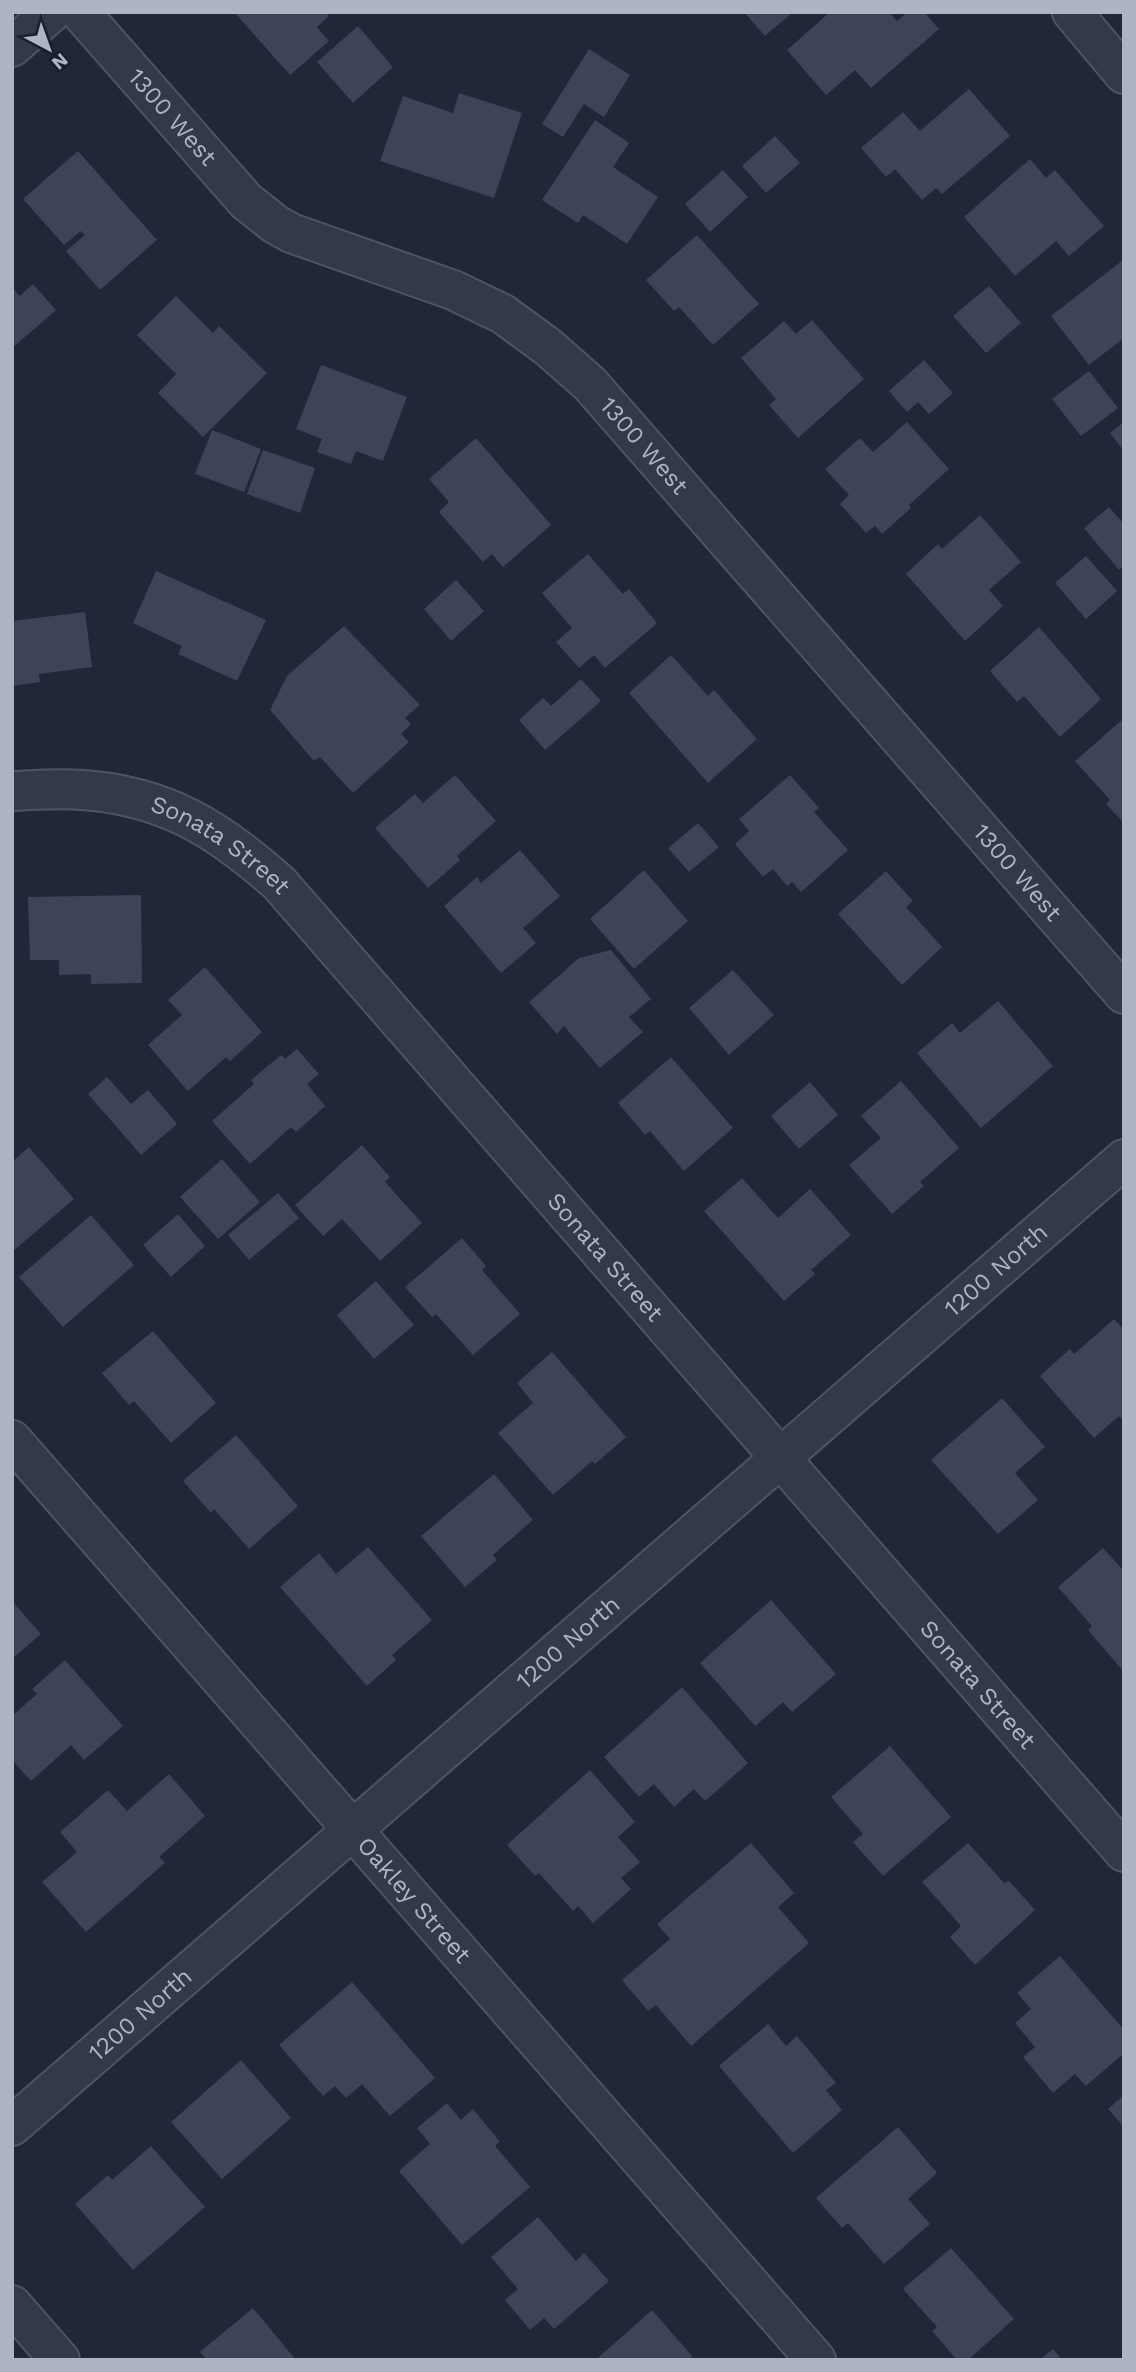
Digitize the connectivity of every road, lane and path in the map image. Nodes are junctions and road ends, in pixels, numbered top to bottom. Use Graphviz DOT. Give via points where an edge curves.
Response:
graph roads {
  1 [pos="52,12"];
  2 [pos="80,12"];
  3 [pos="1072,12"];
  4 [pos="12,47"];
  5 [pos="1124,74"];
  6 [pos="12,791"];
  7 [pos="1124,994"];
  8 [pos="1124,1159"];
  9 [pos="12,1440"];
  10 [pos="780,1458"];
  11 [pos="353,1830"];
  12 [pos="1124,1852"];
  13 [pos="12,2126"];
  14 [pos="12,2305"];
  15 [pos="60,2360"];
  16 [pos="816,2360"];
  1 -- 4 [label="street"];
  2 -- 7 [label="street, 1300 West" via="246,201 275,224 453,290 503,314 590,384"];
  3 -- 5 [label="street"];
  6 -- 10 [label="street, Sonata Street" via="81,789 154,803 221,835 251,858 279,883"];
  8 -- 10 [label="street, 1200 North"];
  9 -- 11 [label="street, Oakley Street"];
  10 -- 11 [label="street, 1200 North"];
  10 -- 12 [label="street, Sonata Street"];
  11 -- 13 [label="street, 1200 North"];
  11 -- 16 [label="street, Oakley Street"];
  14 -- 15 [label="street"];
}
